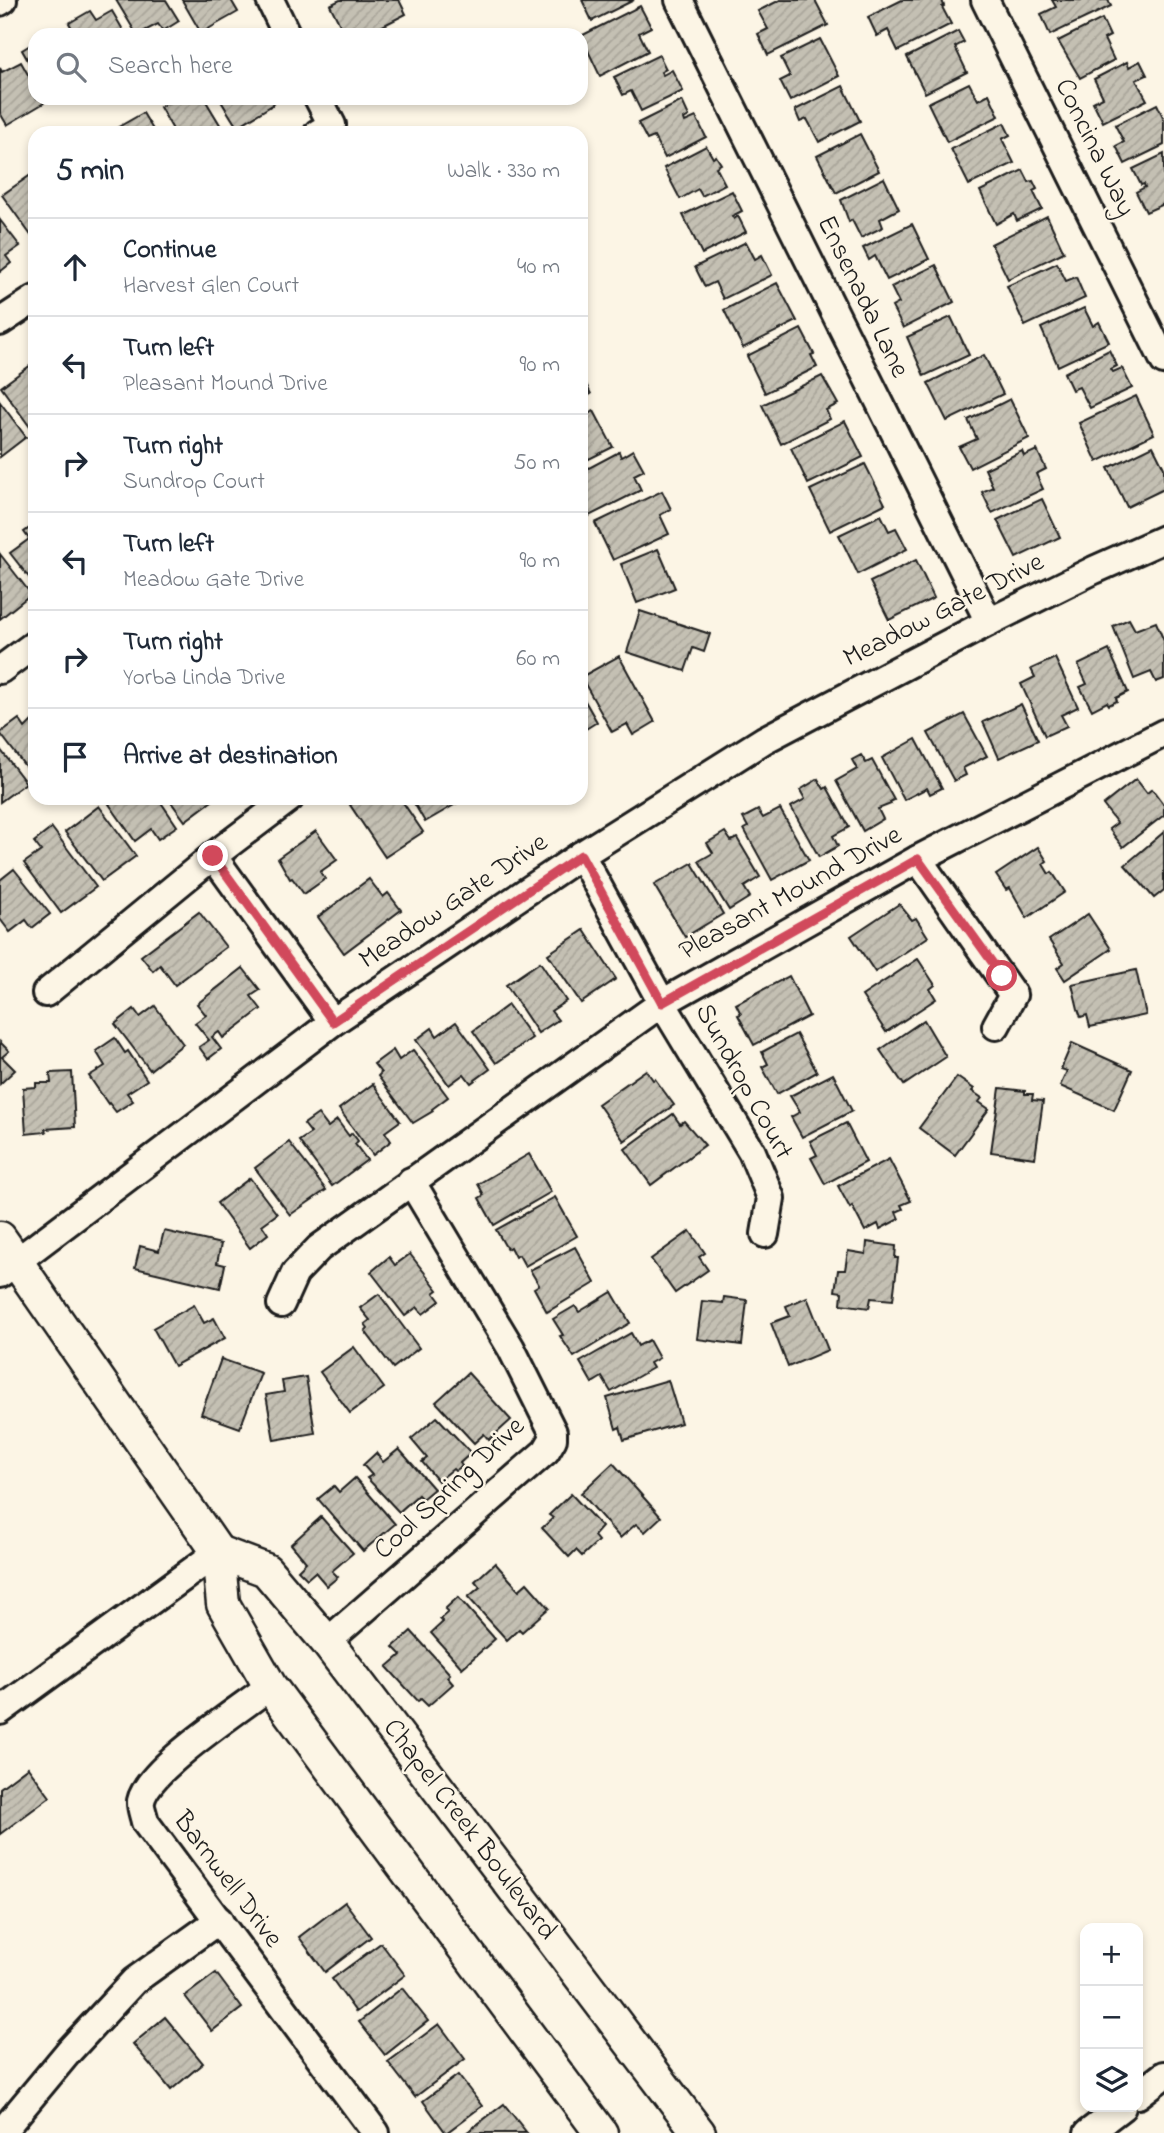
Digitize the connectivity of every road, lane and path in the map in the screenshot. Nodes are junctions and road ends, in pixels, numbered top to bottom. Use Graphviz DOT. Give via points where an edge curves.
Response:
graph roads {
  1 [pos="270,0"];
  2 [pos="679,0"];
  3 [pos="985,0"];
  4 [pos="284,28"];
  5 [pos="322,105"];
  6 [pos="330,126"];
  7 [pos="28,304"];
  8 [pos="0,322"];
  9 [pos="1164,361"];
  10 [pos="1164,539"];
  11 [pos="989,622"];
  12 [pos="28,649"];
  13 [pos="0,670"];
  14 [pos="1161,740"];
  15 [pos="281,805"];
  16 [pos="581,855"];
  17 [pos="213,856"];
  18 [pos="918,859"];
  19 [pos="46,993"];
  20 [pos="662,1003"];
  21 [pos="333,1022"];
  22 [pos="996,1026"];
  23 [pos="411,1181"];
  24 [pos="765,1234"];
  25 [pos="6,1258"];
  26 [pos="281,1304"];
  27 [pos="218,1552"];
  28 [pos="327,1642"];
  29 [pos="270,1686"];
  30 [pos="0,1711"];
  31 [pos="219,1920"];
  32 [pos="1164,2075"];
  33 [pos="1143,2091"];
  34 [pos="1115,2112"];
  35 [pos="1,2133"];
  36 [pos="376,2133"];
  37 [pos="601,2133"];
  38 [pos="699,2133"];
  39 [pos="1087,2133"];
  1 -- 4 [label="street"];
  2 -- 11 [label="street, Ensenada Lane"];
  3 -- 9 [label="street, Concina Way"];
  5 -- 6 [label="street"];
  7 -- 8 [label="street"];
  10 -- 11 [label="street, Meadow Gate Drive"];
  11 -- 16 [label="street, Meadow Gate Drive" via="764,740"];
  12 -- 13 [label="street"];
  14 -- 18 [label="street, Pleasant Mound Drive"];
  15 -- 17 [label="street"];
  16 -- 20 [label="street, Sundrop Court"];
  16 -- 21 [label="street, Meadow Gate Drive"];
  17 -- 19 [label="street"];
  17 -- 21 [label="street"];
  18 -- 20 [label="street, Pleasant Mound Drive"];
  18 -- 22 [label="street" via="1013,995"];
  20 -- 23 [label="street, Pleasant Mound Drive"];
  20 -- 24 [label="street, Sundrop Court" via="752,1152 771,1198"];
  21 -- 25 [label="street, Meadow Gate Drive"];
  23 -- 26 [label="street, Pleasant Mound Drive" via="319,1248 295,1273"];
  23 -- 28 [label="street, Cool Spring Drive" via="511,1348 553,1440 546,1451"];
  25 -- 27 [label="main road"];
  27 -- 28 [label="main road, Chapel Creek Boulevard" via="266,1570"];
  27 -- 29 [label="main road" via="223,1604"];
  27 -- 30 [label="street"];
  28 -- 38 [label="main road, Chapel Creek Boulevard"];
  29 -- 31 [label="street, Barnwell Drive" via="165,1766 148,1785 141,1802 145,1822"];
  29 -- 37 [label="main road"];
  31 -- 35 [label="street" via="134,1981"];
  31 -- 36 [label="street, Barnwell Drive"];
  32 -- 33 [label="street"];
  34 -- 39 [label="street"];
}
